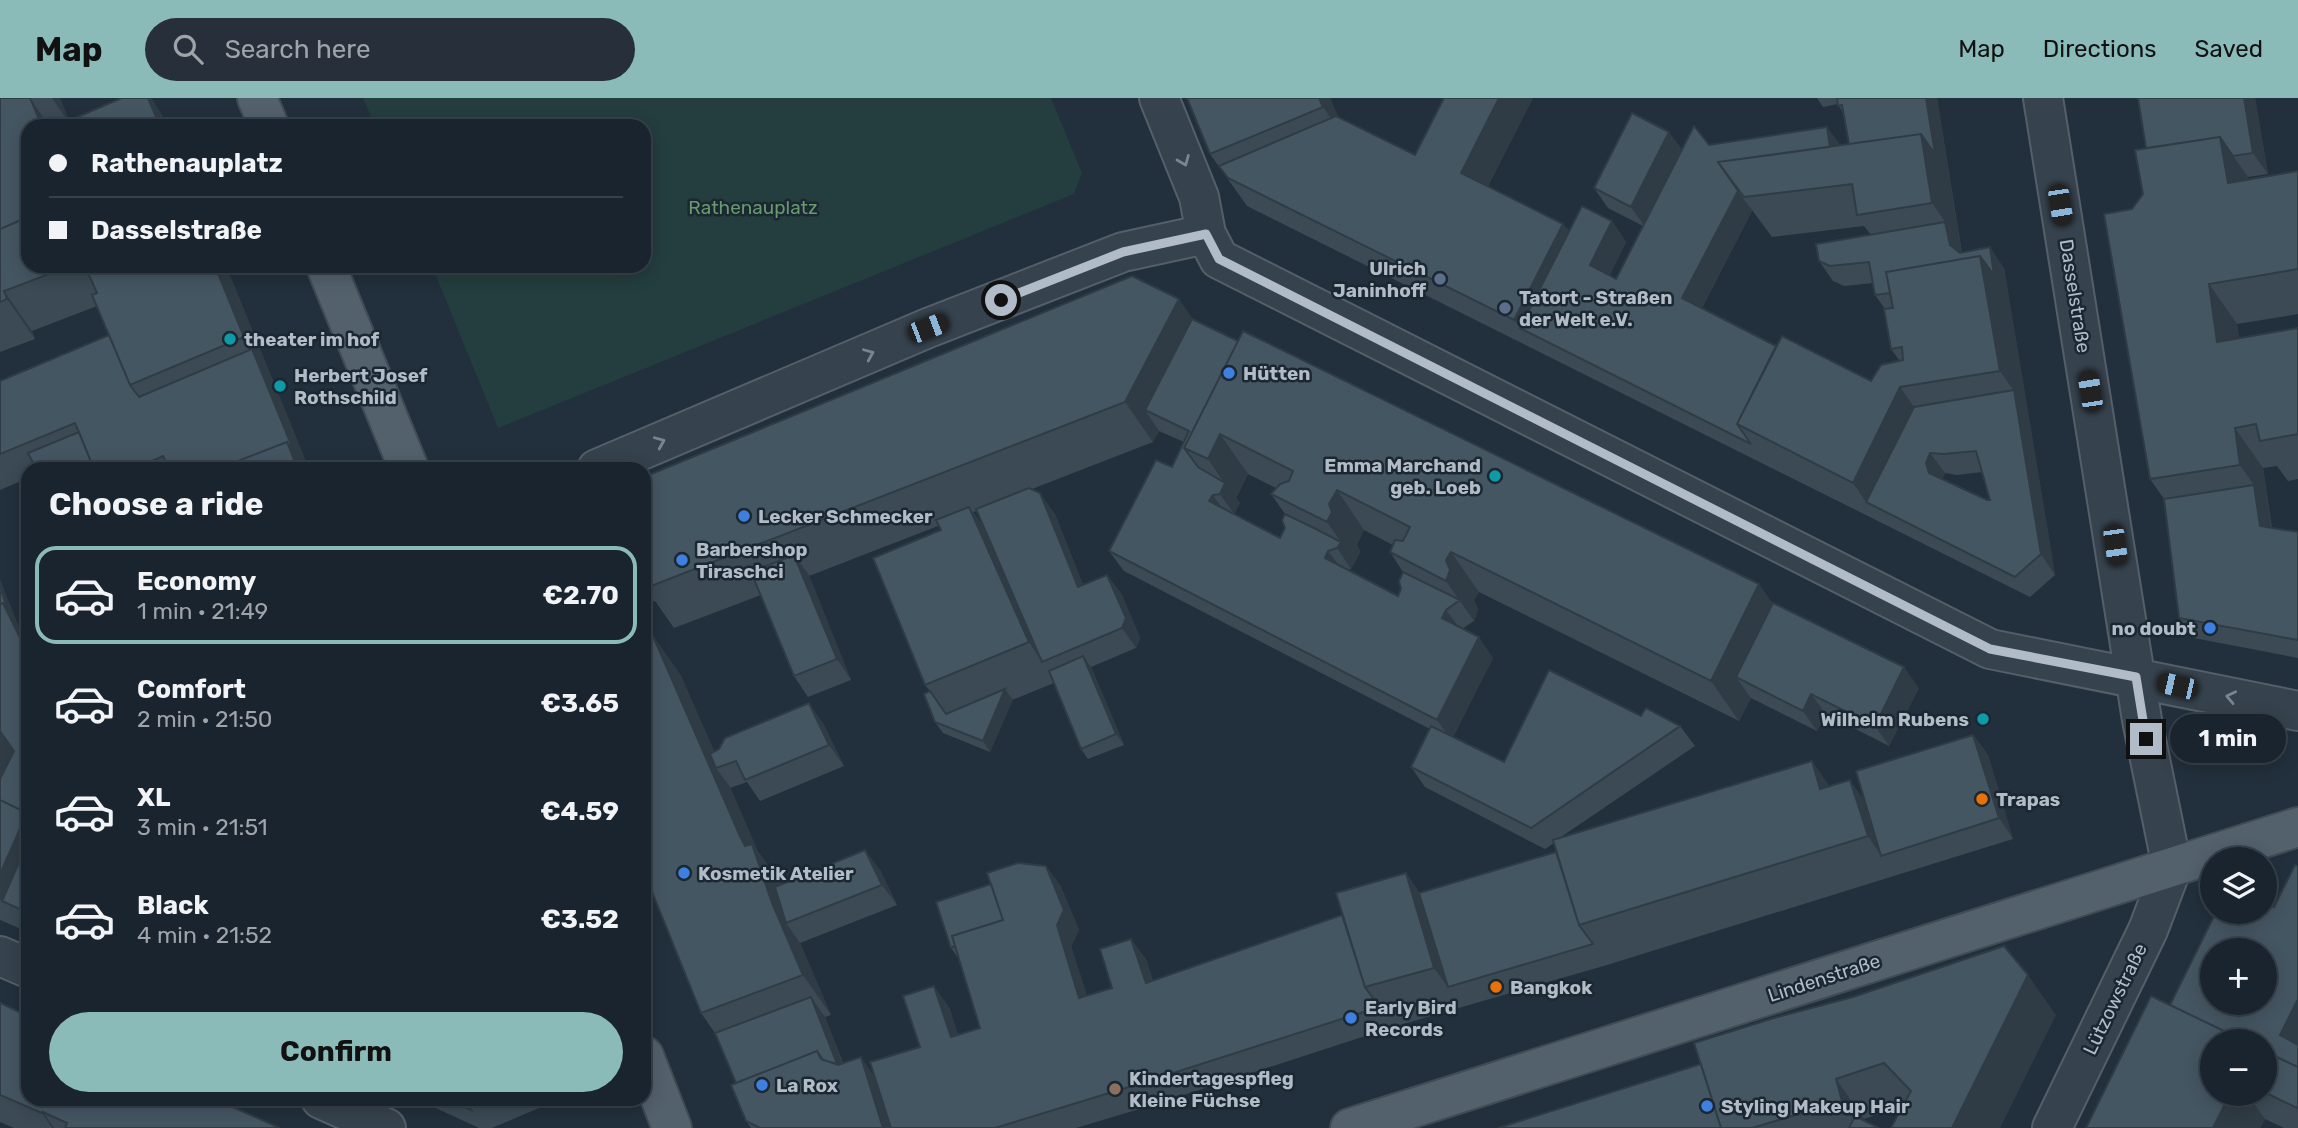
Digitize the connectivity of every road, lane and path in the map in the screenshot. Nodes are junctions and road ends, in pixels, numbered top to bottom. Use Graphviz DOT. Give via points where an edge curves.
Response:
graph roads {
  1 [pos="257,98"];
  2 [pos="1159,98"];
  3 [pos="2043,98"];
  4 [pos="266,119"];
  5 [pos="1206,234"];
  6 [pos="329,273"];
  7 [pos="406,462"];
  8 [pos="613,462"];
  9 [pos="2136,677"];
  10 [pos="2298,711"];
  11 [pos="2298,827"];
  12 [pos="2172,867"];
  13 [pos="0,956"];
  14 [pos="21,965"];
  15 [pos="651,1074"];
  16 [pos="337,1106"];
  17 [pos="386,1128"];
  18 [pos="672,1128"];
  19 [pos="1350,1128"];
  20 [pos="2052,1128"];
  1 -- 4 [label="main road"];
  2 -- 5 [label="street, one-way" via="1199,197"];
  3 -- 9 [label="street, Dasselstraße"];
  8 -- 5 [label="street, one-way" via="928,328 1123,252"];
  5 -- 9 [label="street" via="1219,259 1990,649"];
  6 -- 7 [label="main road"];
  10 -- 9 [label="street, one-way"];
  9 -- 12 [label="street, Dasselstraße"];
  11 -- 12 [label="main road, Lindenstraße"];
  12 -- 19 [label="main road, Lindenstraße"];
  12 -- 20 [label="street, Lützowstraße" via="2148,930"];
  13 -- 14 [label="street"];
  15 -- 18 [label="main road"];
  16 -- 17 [label="street"];
}
